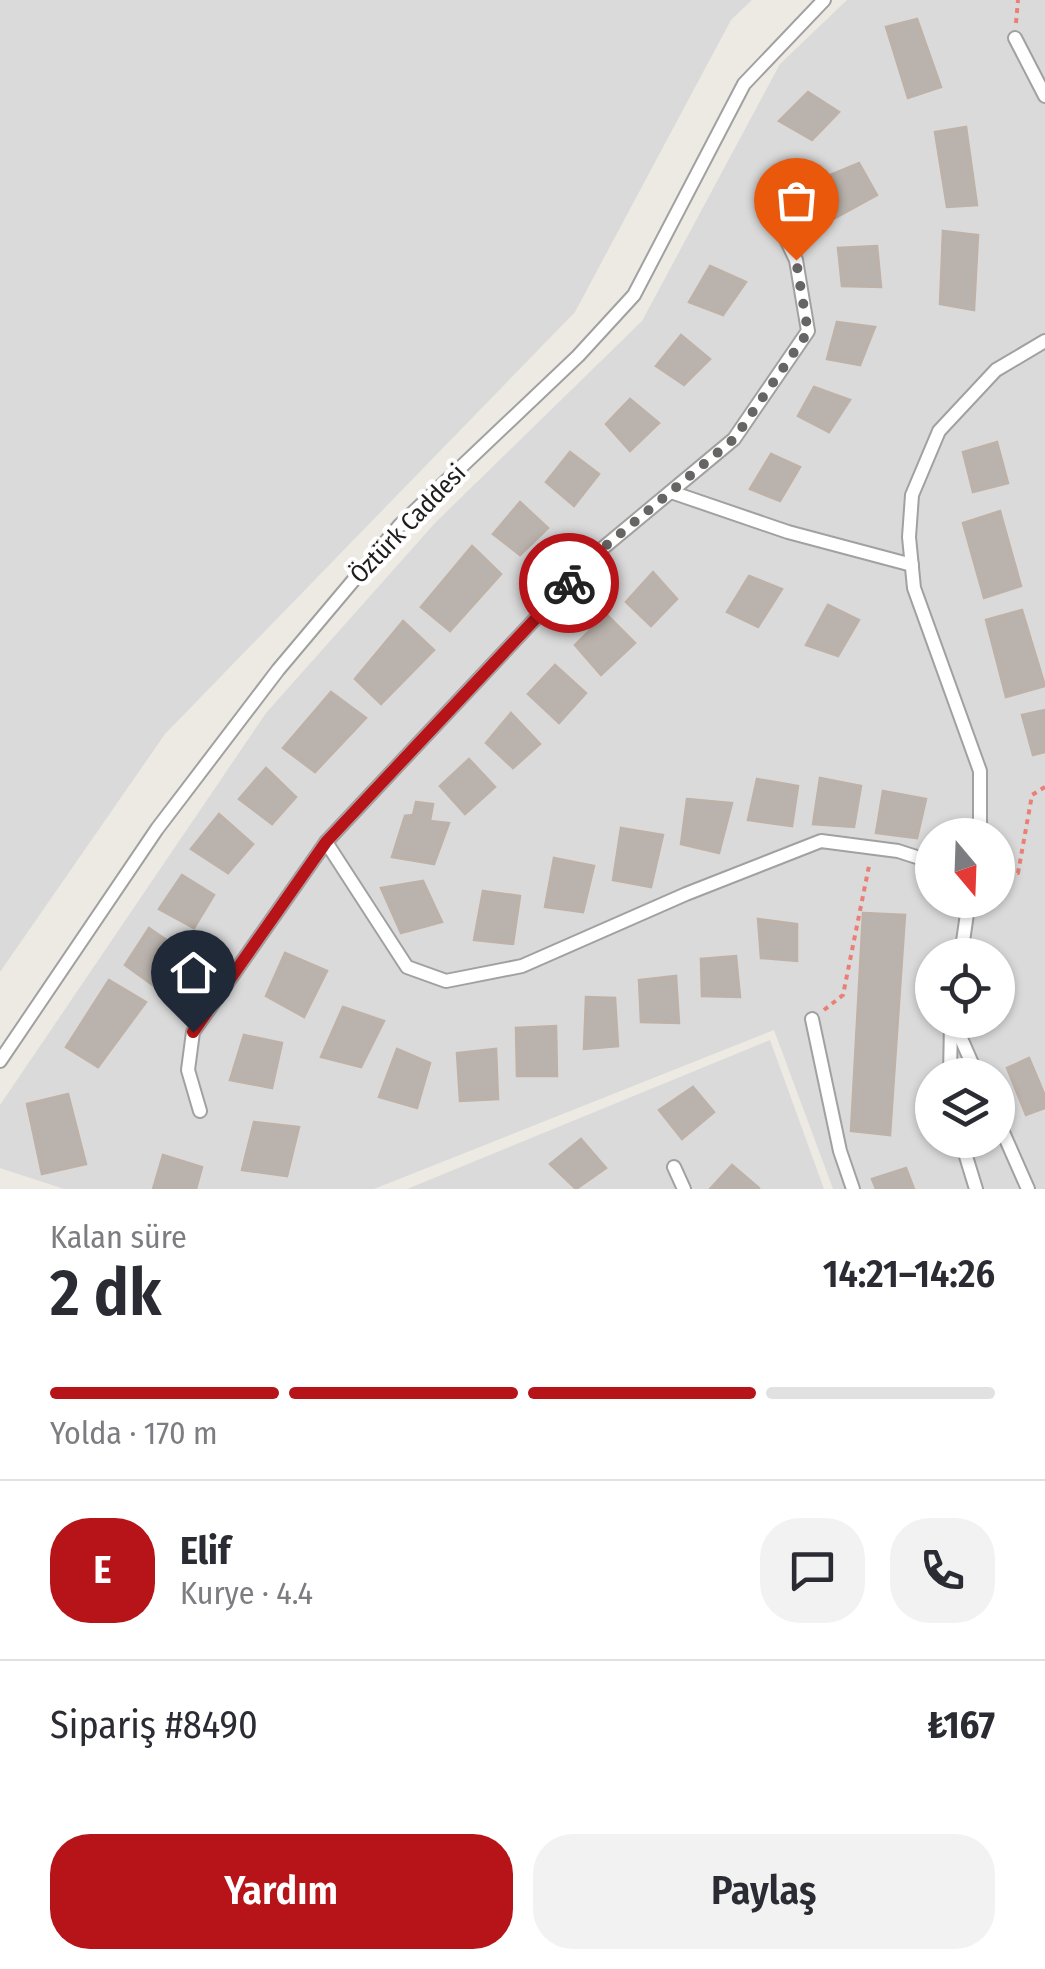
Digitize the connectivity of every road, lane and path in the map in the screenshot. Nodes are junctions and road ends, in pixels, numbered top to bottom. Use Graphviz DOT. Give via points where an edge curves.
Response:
graph roads {
  1 [pos="824,0"];
  2 [pos="1015,38"];
  3 [pos="1045,96"];
  4 [pos="770,204"];
  5 [pos="1045,340"];
  6 [pos="670,492"];
  7 [pos="912,565"];
  8 [pos="1045,787"];
  9 [pos="980,818"];
  10 [pos="326,842"];
  11 [pos="873,848"];
  12 [pos="915,856"];
  13 [pos="1015,872"];
  14 [pos="812,1018"];
  15 [pos="0,1061"];
  16 [pos="200,1111"];
  17 [pos="967,1158"];
  18 [pos="1015,1158"];
  19 [pos="674,1167"];
  20 [pos="684,1189"];
  21 [pos="853,1189"];
  22 [pos="976,1189"];
  23 [pos="1028,1189"];
  1 -- 15 [label="lane, Öztürk Caddesi" via="744,84 634,295 400,526 278,670 158,829"];
  2 -- 3 [label="lane"];
  4 -- 6 [label="lane" via="796,260 808,332 734,439"];
  5 -- 7 [label="lane" via="996,370 939,431 912,495"];
  6 -- 7 [label="lane"];
  6 -- 10 [label="lane" via="597,553"];
  7 -- 9 [label="lane" via="914,588 980,770"];
  8 -- 13 [label="path" via="1032,795"];
  10 -- 11 [label="lane" via="407,966 446,981 522,966 821,841"];
  10 -- 16 [label="lane" via="193,1032 188,1070"];
  11 -- 12 [label="lane"];
  11 -- 14 [label="path" via="844,994"];
  14 -- 21 [label="lane"];
  17 -- 22 [label="lane"];
  18 -- 23 [label="lane"];
  19 -- 20 [label="lane"];
}
